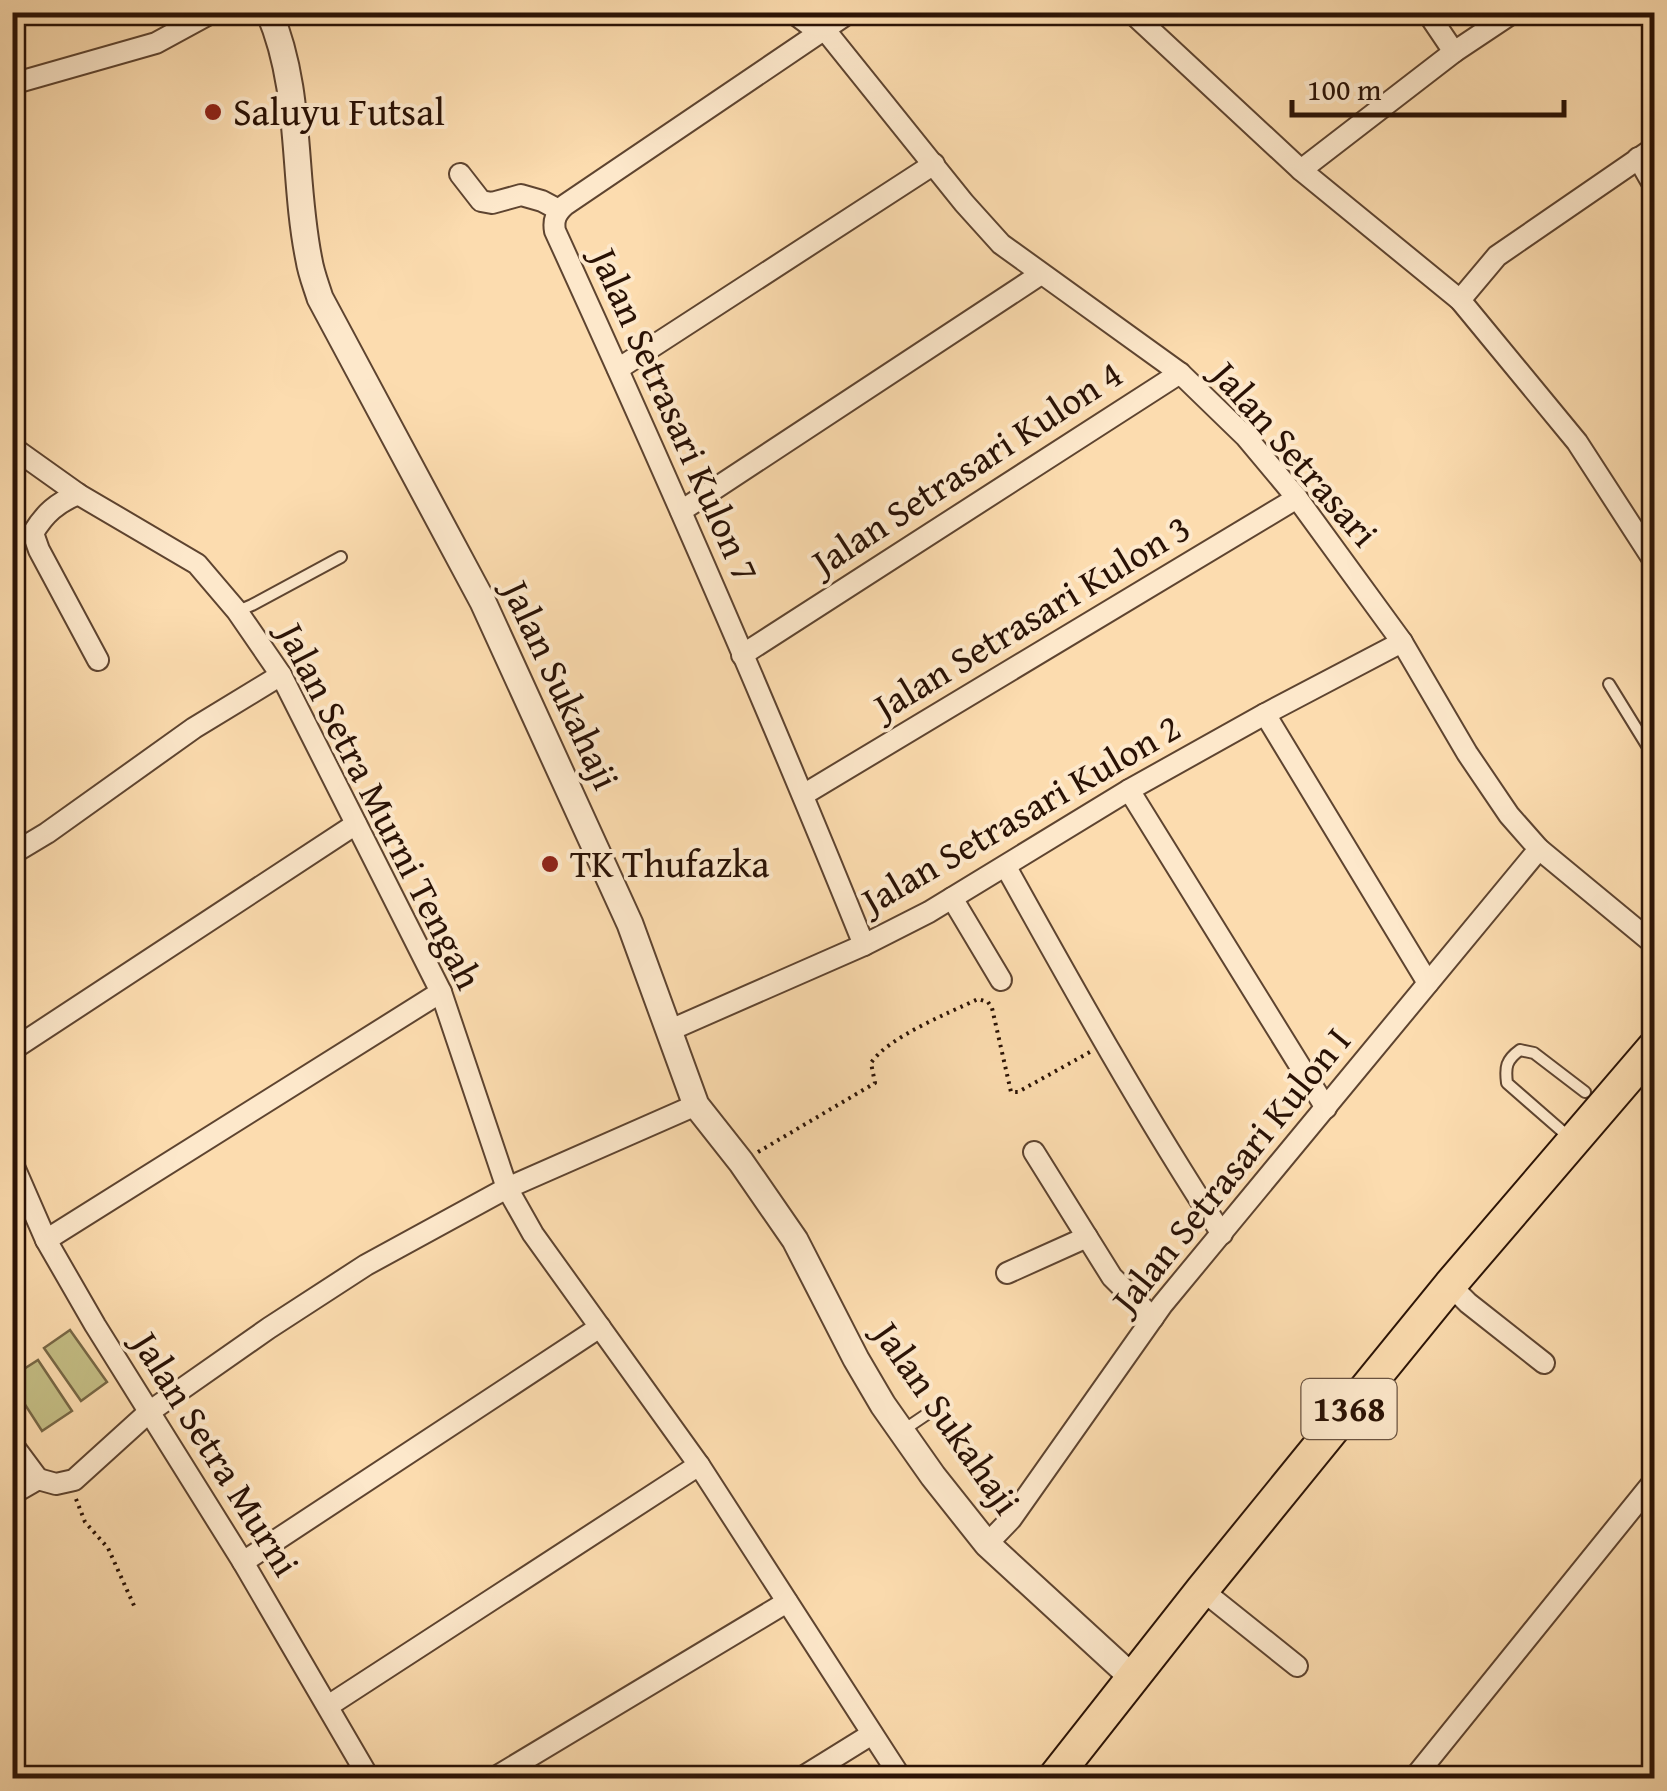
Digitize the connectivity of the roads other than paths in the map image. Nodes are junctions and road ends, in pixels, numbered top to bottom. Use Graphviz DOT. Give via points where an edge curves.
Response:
graph roads {
  1 [pos="213,12"];
  2 [pos="269,12"];
  3 [pos="792,12"];
  4 [pos="850,12"];
  5 [pos="1131,12"];
  6 [pos="1428,12"];
  7 [pos="1514,12"];
  8 [pos="825,30"];
  9 [pos="1454,52"];
  10 [pos="12,84"];
  11 [pos="1646,153"];
  12 [pos="934,164"];
  13 [pos="1301,170"];
  14 [pos="460,174"];
  15 [pos="1654,186"];
  16 [pos="559,210"];
  17 [pos="1041,274"];
  18 [pos="1460,300"];
  19 [pos="618,369"];
  20 [pos="1180,373"];
  21 [pos="12,447"];
  22 [pos="78,494"];
  23 [pos="1296,498"];
  24 [pos="682,511"];
  25 [pos="341,557"];
  26 [pos="1654,561"];
  27 [pos="237,611"];
  28 [pos="1402,642"];
  29 [pos="742,655"];
  30 [pos="98,660"];
  31 [pos="281,674"];
  32 [pos="1609,684"];
  33 [pos="1265,714"];
  34 [pos="1654,757"];
  35 [pos="1129,790"];
  36 [pos="804,796"];
  37 [pos="356,824"];
  38 [pos="1539,848"];
  39 [pos="12,854"];
  40 [pos="1006,867"];
  41 [pos="952,898"];
  42 [pos="1654,944"];
  43 [pos="864,945"];
  44 [pos="1000,980"];
  45 [pos="1428,983"];
  46 [pos="441,992"];
  47 [pos="668,1031"];
  48 [pos="1654,1047"];
  49 [pos="12,1050"];
  50 [pos="1585,1092"];
  51 [pos="696,1105"];
  52 [pos="1326,1108"];
  53 [pos="1575,1142"];
  54 [pos="1034,1152"];
  55 [pos="12,1162"];
  56 [pos="507,1188"];
  57 [pos="1222,1234"];
  58 [pos="1087,1238"];
  59 [pos="46,1240"];
  60 [pos="1007,1273"];
  61 [pos="1450,1286"];
  62 [pos="1154,1318"];
  63 [pos="600,1328"];
  64 [pos="1544,1363"];
  65 [pos="940,1406"];
  66 [pos="149,1412"];
  67 [pos="902,1431"];
  68 [pos="12,1444"];
  69 [pos="699,1464"];
  70 [pos="38,1479"];
  71 [pos="1654,1481"];
  72 [pos="12,1494"];
  73 [pos="988,1544"];
  74 [pos="244,1562"];
  75 [pos="1202,1590"];
  76 [pos="787,1602"];
  77 [pos="1298,1666"];
  78 [pos="1133,1678"];
  79 [pos="328,1706"];
  80 [pos="872,1734"];
  81 [pos="369,1778"];
  82 [pos="494,1778"];
  83 [pos="801,1778"];
  84 [pos="901,1778"];
  85 [pos="1054,1778"];
  86 [pos="1414,1778"];
  1 -- 10 [label="street" via="156,43"];
  2 -- 47 [label="street, Jalan Sukahaji" via="292,90 308,260 320,298 482,602 630,924"];
  3 -- 8 [label="street, Jalan Setrasari"];
  4 -- 8 [label="street, Jalan Setrasari Kulon 7"];
  5 -- 13 [label="street"];
  6 -- 9 [label="street"];
  7 -- 9 [label="street"];
  8 -- 12 [label="street, Jalan Setrasari"];
  8 -- 16 [label="street, Jalan Setrasari Kulon 7"];
  9 -- 13 [label="street"];
  11 -- 15 [label="street"];
  11 -- 18 [label="street" via="1497,256"];
  12 -- 17 [label="street, Jalan Setrasari" via="1002,244"];
  12 -- 19 [label="street"];
  13 -- 18 [label="street"];
  14 -- 16 [label="street" via="492,204 521,195"];
  16 -- 19 [label="street, Jalan Setrasari Kulon 7" via="555,232"];
  17 -- 20 [label="street, Jalan Setrasari"];
  17 -- 24 [label="street"];
  18 -- 26 [label="street" via="1577,442"];
  19 -- 24 [label="street, Jalan Setrasari Kulon 7"];
  20 -- 23 [label="street, Jalan Setrasari"];
  20 -- 29 [label="street, Jalan Setrasari Kulon 4"];
  21 -- 22 [label="street, Jalan Setra Murni Tengah"];
  22 -- 27 [label="street, Jalan Setra Murni Tengah" via="197,564"];
  22 -- 30 [label="street" via="57,503 33,533"];
  23 -- 28 [label="street, Jalan Setrasari"];
  23 -- 36 [label="street, Jalan Setrasari Kulon 3"];
  24 -- 29 [label="street, Jalan Setrasari Kulon 7"];
  25 -- 27 [label="lane"];
  27 -- 31 [label="street, Jalan Setra Murni Tengah"];
  28 -- 33 [label="street, Jalan Setrasari Kulon 2"];
  28 -- 38 [label="street, Jalan Setrasari" via="1473,764"];
  29 -- 36 [label="street, Jalan Setrasari Kulon 7"];
  31 -- 37 [label="street, Jalan Setra Murni Tengah"];
  31 -- 39 [label="street"];
  32 -- 34 [label="lane"];
  33 -- 35 [label="street, Jalan Setrasari Kulon 2"];
  33 -- 45 [label="street"];
  35 -- 40 [label="street, Jalan Setrasari Kulon 2"];
  35 -- 52 [label="street"];
  36 -- 43 [label="street, Jalan Setrasari Kulon 7"];
  37 -- 46 [label="street, Jalan Setra Murni Tengah"];
  37 -- 49 [label="street"];
  38 -- 42 [label="street, Jalan Setrasari"];
  38 -- 45 [label="street, Jalan Setrasari Kulon I"];
  40 -- 41 [label="street, Jalan Setrasari Kulon 2"];
  40 -- 57 [label="street"];
  41 -- 43 [label="street, Jalan Setrasari Kulon 2"];
  41 -- 44 [label="street"];
  43 -- 47 [label="street, Jalan Setrasari Kulon 2"];
  45 -- 52 [label="street, Jalan Setrasari Kulon I"];
  46 -- 56 [label="street, Jalan Setra Murni Tengah"];
  46 -- 59 [label="street"];
  47 -- 51 [label="street, Jalan Sukahaji"];
  48 -- 53 [label="main road, 1368"];
  50 -- 53 [label="lane" via="1534,1053 1520,1050 1505,1067 1508,1083"];
  51 -- 56 [label="street"];
  51 -- 67 [label="street, Jalan Sukahaji" via="808,1261 856,1359"];
  52 -- 57 [label="street, Jalan Setrasari Kulon I"];
  53 -- 61 [label="main road, 1368"];
  54 -- 58 [label="street"];
  55 -- 59 [label="street, Jalan Setra Murni"];
  56 -- 63 [label="street"];
  56 -- 66 [label="street" via="366,1265"];
  57 -- 62 [label="street, Jalan Setrasari Kulon I"];
  58 -- 60 [label="street"];
  58 -- 62 [label="street" via="1112,1277"];
  59 -- 66 [label="street, Jalan Setra Murni"];
  61 -- 64 [label="street"];
  61 -- 75 [label="main road, 1368"];
  62 -- 73 [label="street, Jalan Setrasari Kulon I"];
  63 -- 69 [label="street"];
  63 -- 74 [label="street"];
  65 -- 67 [label="lane"];
  66 -- 70 [label="street" via="74,1480"];
  66 -- 74 [label="street, Jalan Setra Murni"];
  67 -- 73 [label="street, Jalan Sukahaji"];
  68 -- 70 [label="street"];
  69 -- 76 [label="street"];
  69 -- 79 [label="street"];
  70 -- 72 [label="street"];
  71 -- 86 [label="street"];
  73 -- 78 [label="street, Jalan Sukahaji"];
  74 -- 79 [label="street, Jalan Setra Murni"];
  75 -- 77 [label="street"];
  75 -- 78 [label="main road, 1368"];
  76 -- 80 [label="street"];
  76 -- 82 [label="street"];
  78 -- 85 [label="main road, 1368"];
  79 -- 81 [label="street, Jalan Setra Murni"];
  80 -- 83 [label="street"];
  80 -- 84 [label="street"];
}
